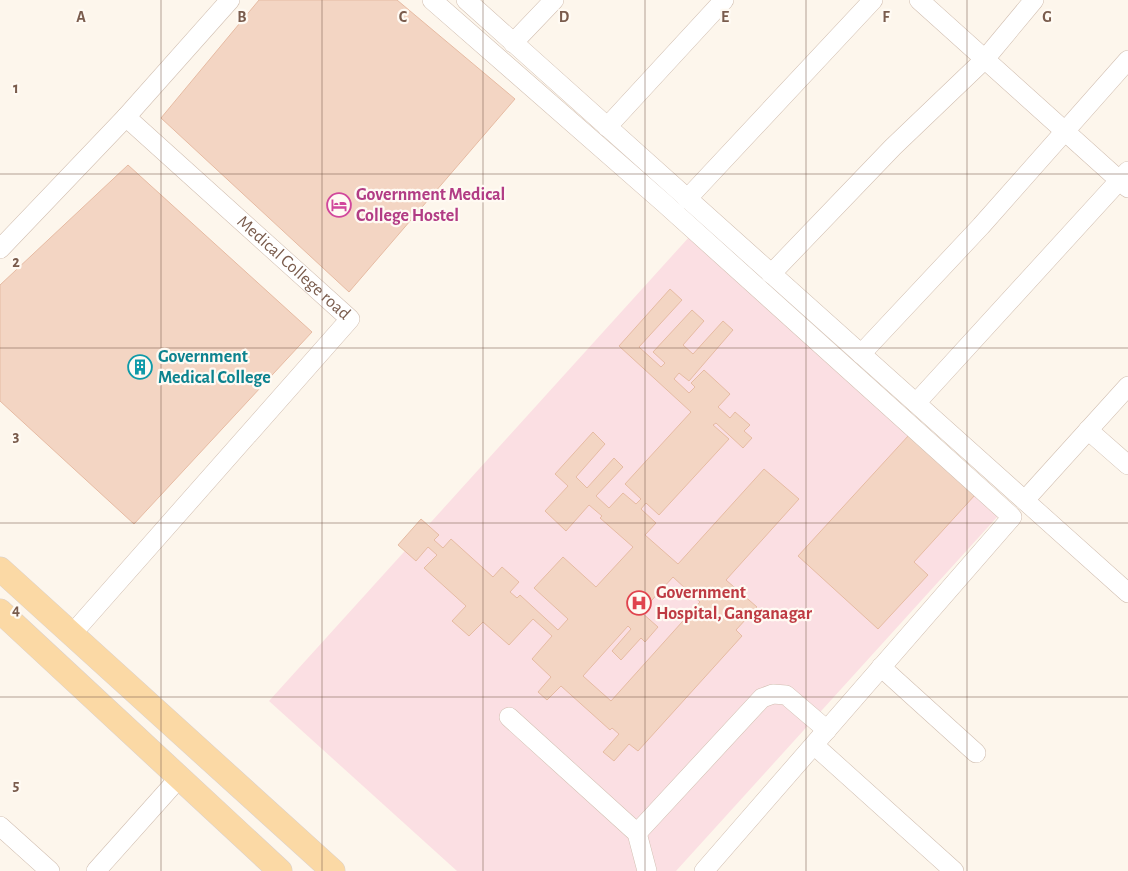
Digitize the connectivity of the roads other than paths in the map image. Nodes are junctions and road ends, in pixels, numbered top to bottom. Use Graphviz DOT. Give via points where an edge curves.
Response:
graph roads {
  1 [pos="230,0"];
  2 [pos="432,0"];
  3 [pos="466,0"];
  4 [pos="554,0"];
  5 [pos="724,0"];
  6 [pos="873,0"];
  7 [pos="919,0"];
  8 [pos="1034,0"];
  9 [pos="513,43"];
  10 [pos="985,59"];
  11 [pos="1128,60"];
  12 [pos="126,117"];
  13 [pos="608,127"];
  14 [pos="1066,132"];
  15 [pos="1125,180"];
  16 [pos="687,199"];
  17 [pos="0,249"];
  18 [pos="771,274"];
  19 [pos="860,354"];
  20 [pos="1128,386"];
  21 [pos="916,403"];
  22 [pos="1088,430"];
  23 [pos="1128,466"];
  24 [pos="1025,500"];
  25 [pos="0,569"];
  26 [pos="1128,593"];
  27 [pos="0,611"];
  28 [pos="72,634"];
  29 [pos="881,667"];
  30 [pos="509,717"];
  31 [pos="827,730"];
  32 [pos="814,745"];
  33 [pos="976,753"];
  34 [pos="179,778"];
  35 [pos="0,826"];
  36 [pos="637,833"];
  37 [pos="50,871"];
  38 [pos="96,871"];
  39 [pos="280,871"];
  40 [pos="333,871"];
  41 [pos="646,871"];
  42 [pos="704,871"];
  43 [pos="954,871"];
  1 -- 12 [label="street"];
  2 -- 29 [label="street" via="664,203 1012,517"];
  3 -- 9 [label="street"];
  4 -- 9 [label="street"];
  5 -- 13 [label="street"];
  6 -- 16 [label="street"];
  7 -- 10 [label="street"];
  8 -- 10 [label="street"];
  9 -- 13 [label="street"];
  10 -- 14 [label="street"];
  10 -- 18 [label="street" via="893,147"];
  11 -- 14 [label="street"];
  12 -- 17 [label="street"];
  12 -- 28 [label="street, Medical College road" via="350,319"];
  13 -- 16 [label="street"];
  14 -- 15 [label="street"];
  14 -- 19 [label="street"];
  15 -- 21 [label="street"];
  16 -- 18 [label="street"];
  18 -- 19 [label="street"];
  19 -- 21 [label="street"];
  20 -- 22 [label="street"];
  21 -- 24 [label="street"];
  22 -- 23 [label="street"];
  22 -- 24 [label="street"];
  24 -- 26 [label="street"];
  25 -- 28 [label="main road"];
  27 -- 34 [label="main road"];
  28 -- 40 [label="main road"];
  29 -- 31 [label="street"];
  29 -- 33 [label="street"];
  30 -- 36 [label="street"];
  31 -- 32 [label="street"];
  31 -- 36 [label="street" via="786,695 773,694 762,698"];
  32 -- 42 [label="street"];
  32 -- 43 [label="street"];
  34 -- 38 [label="street"];
  34 -- 39 [label="main road"];
  35 -- 37 [label="street"];
  36 -- 41 [label="street"];
}
